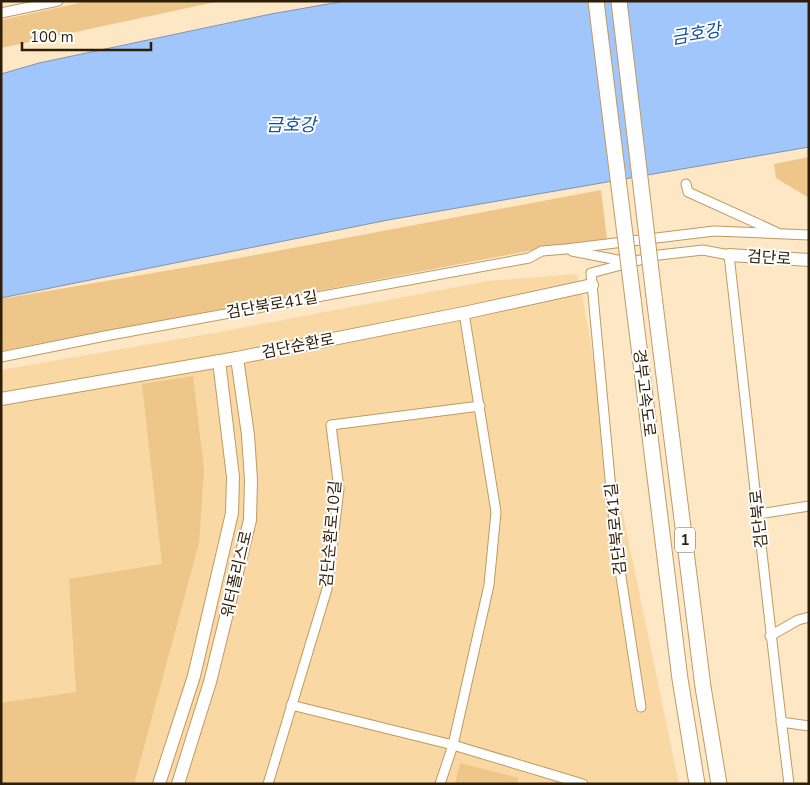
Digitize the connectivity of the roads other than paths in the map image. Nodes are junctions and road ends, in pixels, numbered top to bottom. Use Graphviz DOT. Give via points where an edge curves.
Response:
graph roads {
  1 [pos="58,1"];
  2 [pos="596,1"];
  3 [pos="618,1"];
  4 [pos="1,13"];
  5 [pos="686,184"];
  6 [pos="781,234"];
  7 [pos="809,235"];
  8 [pos="566,250"];
  9 [pos="728,255"];
  10 [pos="809,260"];
  11 [pos="631,263"];
  12 [pos="592,285"];
  13 [pos="464,313"];
  14 [pos="1,357"];
  15 [pos="237,358"];
  16 [pos="219,362"];
  17 [pos="1,399"];
  18 [pos="480,406"];
  19 [pos="809,506"];
  20 [pos="758,514"];
  21 [pos="809,617"];
  22 [pos="770,636"];
  23 [pos="291,705"];
  24 [pos="641,707"];
  25 [pos="782,722"];
  26 [pos="809,726"];
  27 [pos="454,745"];
  28 [pos="159,784"];
  29 [pos="178,784"];
  30 [pos="268,784"];
  31 [pos="440,784"];
  32 [pos="583,784"];
  33 [pos="697,784"];
  34 [pos="719,784"];
  35 [pos="789,784"];
  1 -- 4 [label="street"];
  2 -- 33 [label="highway, 경부고속도로 / 1, bridge" via="680,679"];
  3 -- 34 [label="highway, 경부고속도로 / 1, bridge" via="703,686"];
  5 -- 6 [label="street" via="688,192"];
  6 -- 7 [label="street"];
  6 -- 8 [label="street" via="714,231"];
  8 -- 11 [label="street"];
  8 -- 14 [label="street, 검단북로41길" via="542,251 529,258"];
  9 -- 10 [label="main road, 검단로"];
  9 -- 11 [label="street" via="703,250 659,255"];
  9 -- 20 [label="street, 검단북로"];
  11 -- 12 [label="street" via="591,274"];
  12 -- 13 [label="main road, 검단순환로"];
  12 -- 24 [label="street, 검단북로41길" via="616,544"];
  13 -- 15 [label="main road, 검단순환로"];
  13 -- 18 [label="street"];
  15 -- 16 [label="main road, 검단순환로"];
  15 -- 29 [label="main road, 워터폴리스로" via="248,435 250,520 210,682"];
  16 -- 17 [label="main road, 검단순환로"];
  16 -- 28 [label="main road, 워터폴리스로" via="233,477 232,513 194,676"];
  18 -- 23 [label="street, 검단순환로10길" via="331,425 339,489 327,589"];
  18 -- 27 [label="street" via="496,512 489,584"];
  19 -- 20 [label="street"];
  20 -- 22 [label="street, 검단북로"];
  21 -- 22 [label="street"];
  22 -- 25 [label="street, 검단북로"];
  23 -- 27 [label="street"];
  23 -- 30 [label="street, 검단순환로10길"];
  25 -- 26 [label="street"];
  25 -- 35 [label="street, 검단북로"];
  27 -- 31 [label="street"];
  27 -- 32 [label="street"];
}
